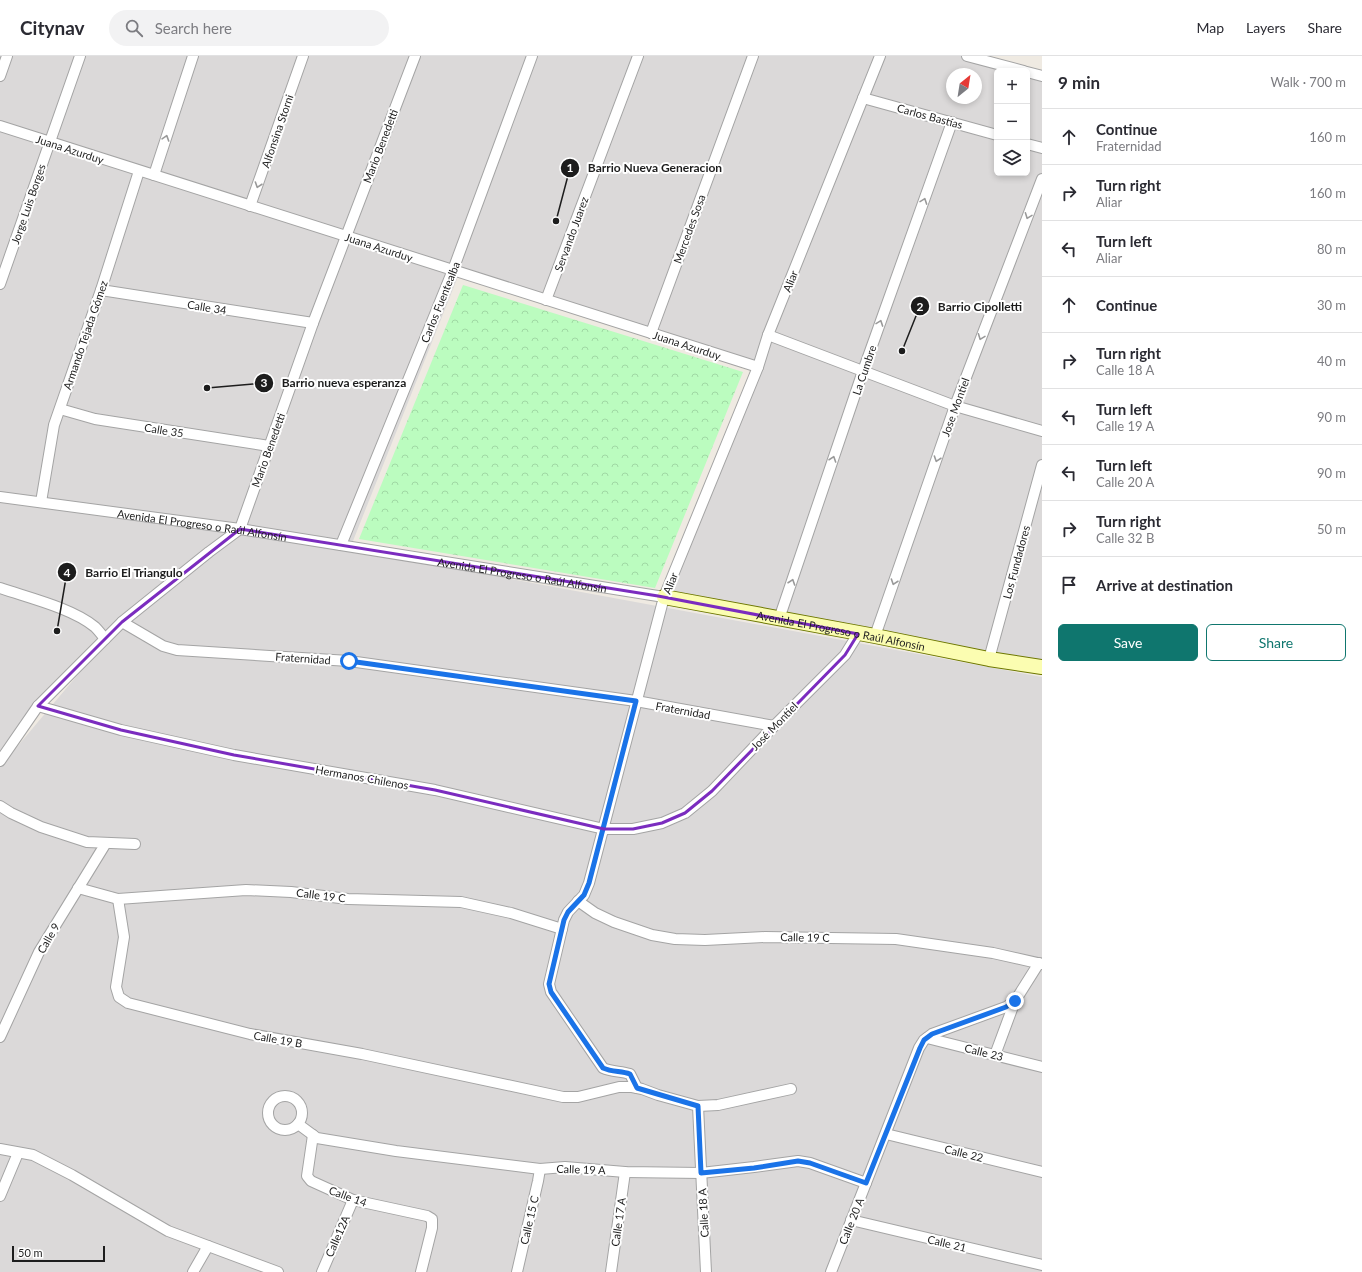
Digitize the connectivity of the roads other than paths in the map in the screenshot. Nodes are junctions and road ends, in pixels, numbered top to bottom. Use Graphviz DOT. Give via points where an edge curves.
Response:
graph roads {
  1 [pos="7,56"];
  2 [pos="80,56"];
  3 [pos="193,56"];
  4 [pos="303,56"];
  5 [pos="415,56"];
  6 [pos="532,56"];
  7 [pos="638,56"];
  8 [pos="753,56"];
  9 [pos="880,56"];
  10 [pos="967,56"];
  11 [pos="1013,68"];
  12 [pos="1030,73"];
  13 [pos="0,76"];
  14 [pos="1042,76"];
  15 [pos="863,98"];
  16 [pos="952,122"];
  17 [pos="0,126"];
  18 [pos="994,134"];
  19 [pos="49,142"];
  20 [pos="1030,145"];
  21 [pos="1042,148"];
  22 [pos="139,171"];
  23 [pos="154,176"];
  24 [pos="1042,179"];
  25 [pos="250,206"];
  26 [pos="346,236"];
  27 [pos="453,270"];
  28 [pos="0,284"];
  29 [pos="101,290"];
  30 [pos="546,300"];
  31 [pos="313,323"];
  32 [pos="651,334"];
  33 [pos="768,336"];
  34 [pos="758,368"];
  35 [pos="863,371"];
  36 [pos="955,406"];
  37 [pos="60,409"];
  38 [pos="1042,432"];
  39 [pos="269,446"];
  40 [pos="1042,465"];
  41 [pos="0,497"];
  42 [pos="41,502"];
  43 [pos="240,529"];
  44 [pos="341,545"];
  45 [pos="0,588"];
  46 [pos="664,597"];
  47 [pos="779,619"];
  48 [pos="122,622"];
  49 [pos="858,634"];
  50 [pos="875,636"];
  51 [pos="106,639"];
  52 [pos="989,659"];
  53 [pos="1042,667"];
  54 [pos="636,701"];
  55 [pos="38,706"];
  56 [pos="774,726"];
  57 [pos="0,761"];
  58 [pos="0,806"];
  59 [pos="685,813"];
  60 [pos="604,829"];
  61 [pos="106,843"];
  62 [pos="135,844"];
  63 [pos="78,888"];
  64 [pos="118,899"];
  65 [pos="578,901"];
  66 [pos="562,929"];
  67 [pos="1041,963"];
  68 [pos="1015,1001"];
  69 [pos="0,1037"];
  70 [pos="927,1038"];
  71 [pos="995,1055"];
  72 [pos="1042,1067"];
  73 [pos="637,1088"];
  74 [pos="791,1089"];
  75 [pos="698,1106"];
  76 [pos="298,1124"];
  77 [pos="886,1134"];
  78 [pos="313,1135"];
  79 [pos="0,1149"];
  80 [pos="18,1153"];
  81 [pos="540,1169"];
  82 [pos="625,1172"];
  83 [pos="1042,1172"];
  84 [pos="701,1173"];
  85 [pos="866,1183"];
  86 [pos="0,1196"];
  87 [pos="353,1200"];
  88 [pos="851,1220"];
  89 [pos="208,1246"];
  90 [pos="1042,1265"];
  91 [pos="193,1272"];
  92 [pos="278,1272"];
  93 [pos="322,1272"];
  94 [pos="421,1272"];
  95 [pos="517,1272"];
  96 [pos="611,1272"];
  97 [pos="706,1272"];
  98 [pos="831,1272"];
  1 -- 13 [label="street"];
  2 -- 19 [label="street, Jorge Luis Borges"];
  23 -- 3 [label="street, one-way"];
  4 -- 25 [label="street, Alfonsina Storni, one-way"];
  5 -- 26 [label="street, Mario Benedetti"];
  6 -- 27 [label="street, Carlos Fuentealba"];
  7 -- 30 [label="street, Servando Juarez"];
  8 -- 32 [label="street, Mercedes Sosa"];
  9 -- 15 [label="street, Aliar"];
  10 -- 11 [label="street"];
  12 -- 14 [label="street"];
  15 -- 16 [label="street, Carlos Bastías"];
  15 -- 33 [label="street, Aliar"];
  16 -- 18 [label="street, Carlos Bastías"];
  35 -- 16 [label="street, La Cumbre, one-way"];
  17 -- 19 [label="street, Juana Azurduy"];
  19 -- 22 [label="street, Juana Azurduy"];
  19 -- 28 [label="street, Jorge Luis Borges"];
  20 -- 21 [label="street"];
  22 -- 23 [label="street, Juana Azurduy"];
  22 -- 29 [label="street, Armando Tejada Gómez"];
  23 -- 25 [label="street, Juana Azurduy"];
  24 -- 36 [label="street, Jose Montiel, one-way"];
  25 -- 26 [label="street, Juana Azurduy"];
  26 -- 27 [label="street, Juana Azurduy"];
  26 -- 31 [label="street, Mario Benedetti"];
  27 -- 30 [label="street, Juana Azurduy"];
  27 -- 44 [label="street, Carlos Fuentealba"];
  29 -- 31 [label="street, Calle 34"];
  29 -- 37 [label="street, Armando Tejada Gómez"];
  30 -- 32 [label="street, Juana Azurduy"];
  31 -- 39 [label="street, Mario Benedetti"];
  32 -- 34 [label="street, Juana Azurduy"];
  33 -- 34 [label="street, Aliar"];
  33 -- 35 [label="street"];
  34 -- 46 [label="street, Aliar"];
  35 -- 36 [label="street"];
  47 -- 35 [label="street, La Cumbre, one-way"];
  36 -- 38 [label="street"];
  36 -- 50 [label="street, Jose Montiel, one-way"];
  37 -- 39 [label="street, Calle 35" via="95,419"];
  37 -- 42 [label="street, Armando Tejada Gómez" via="54,425"];
  39 -- 43 [label="street, Mario Benedetti"];
  40 -- 52 [label="street, Los Fundadores"];
  41 -- 42 [label="street, Avenida El Progreso o Raúl Alfonsín"];
  42 -- 43 [label="street, Avenida El Progreso o Raúl Alfonsín"];
  43 -- 44 [label="street, Avenida El Progreso o Raúl Alfonsín"];
  43 -- 48 [label="street"];
  44 -- 46 [label="street, Avenida El Progreso o Raúl Alfonsín"];
  45 -- 51 [label="street" via="73,614 95,628"];
  46 -- 47 [label="street, Avenida El Progreso o Raúl Alfonsín"];
  46 -- 54 [label="street, Aliar"];
  47 -- 49 [label="street, Avenida El Progreso o Raúl Alfonsín"];
  48 -- 51 [label="street"];
  48 -- 54 [label="street, Fraternidad" via="163,646 178,650 349,661"];
  49 -- 50 [label="street, Avenida El Progreso o Raúl Alfonsín"];
  49 -- 56 [label="street, José Montiel" via="845,655"];
  50 -- 52 [label="street, Avenida El Progreso o Raúl Alfonsín"];
  51 -- 55 [label="street"];
  52 -- 53 [label="street, Avenida El Progreso o Raúl Alfonsín"];
  54 -- 56 [label="street, Fraternidad"];
  54 -- 60 [label="street, Aliar"];
  55 -- 57 [label="street"];
  55 -- 60 [label="street, Hermanos Chilenos" via="121,730 234,755 435,790"];
  56 -- 59 [label="street, José Montiel" via="712,791"];
  58 -- 61 [label="street" via="41,827 87,842"];
  59 -- 60 [label="street, Hermanos Chilenos" via="662,823 633,829"];
  60 -- 65 [label="street, Aliar" via="589,883"];
  61 -- 62 [label="street"];
  61 -- 63 [label="street, Calle 9"];
  63 -- 64 [label="street, Calle 19 C"];
  63 -- 69 [label="street, Calle 9" via="39,952"];
  64 -- 66 [label="street, Calle 19 C" via="246,890 348,899 461,902 511,913"];
  64 -- 73 [label="street, Calle 19 B" via="124,937 116,987 119,997 128,1003 250,1034 362,1054 562,1097 578,1097 619,1087"];
  65 -- 66 [label="street, Aliar" via="568,912"];
  65 -- 67 [label="street, Calle 19 C" via="614,922 652,935 705,940 765,937 896,939 993,953"];
  66 -- 73 [label="street, Aliar" via="549,984 551,992 603,1068 630,1074"];
  67 -- 68 [label="street"];
  68 -- 70 [label="street" via="1006,1007"];
  68 -- 71 [label="street"];
  70 -- 71 [label="street, Calle 23"];
  70 -- 77 [label="street, Calle 20 A" via="920,1048"];
  71 -- 72 [label="street, Calle 23"];
  73 -- 75 [label="street, Calle 19 B"];
  74 -- 75 [label="street, Calle 19 B" via="718,1105"];
  75 -- 84 [label="street, Calle 18 A"];
  76 -- 78 [label="street, Calle 19 A"];
  77 -- 83 [label="street, Calle 22"];
  77 -- 85 [label="street, Calle 20 A"];
  78 -- 81 [label="street, Calle 19 A" via="317,1138 396,1151"];
  78 -- 87 [label="street, Calle 14" via="307,1176 311,1181"];
  79 -- 80 [label="street"];
  80 -- 86 [label="street"];
  80 -- 89 [label="street" via="33,1155 168,1231"];
  81 -- 82 [label="street, Calle 19 A" via="565,1167"];
  81 -- 95 [label="street, Calle 15 C"];
  82 -- 84 [label="street, Calle 19 A"];
  82 -- 96 [label="street, Calle 17 A"];
  84 -- 85 [label="street, Calle 19 A" via="798,1161"];
  84 -- 97 [label="street, Calle 18 A"];
  85 -- 88 [label="street, Calle 20 A"];
  87 -- 93 [label="street, Calle12A"];
  87 -- 94 [label="street, Calle 14" via="432,1219"];
  88 -- 90 [label="street, Calle 21"];
  88 -- 98 [label="street, Calle 20 A"];
  89 -- 91 [label="street"];
  89 -- 92 [label="street"];
}
